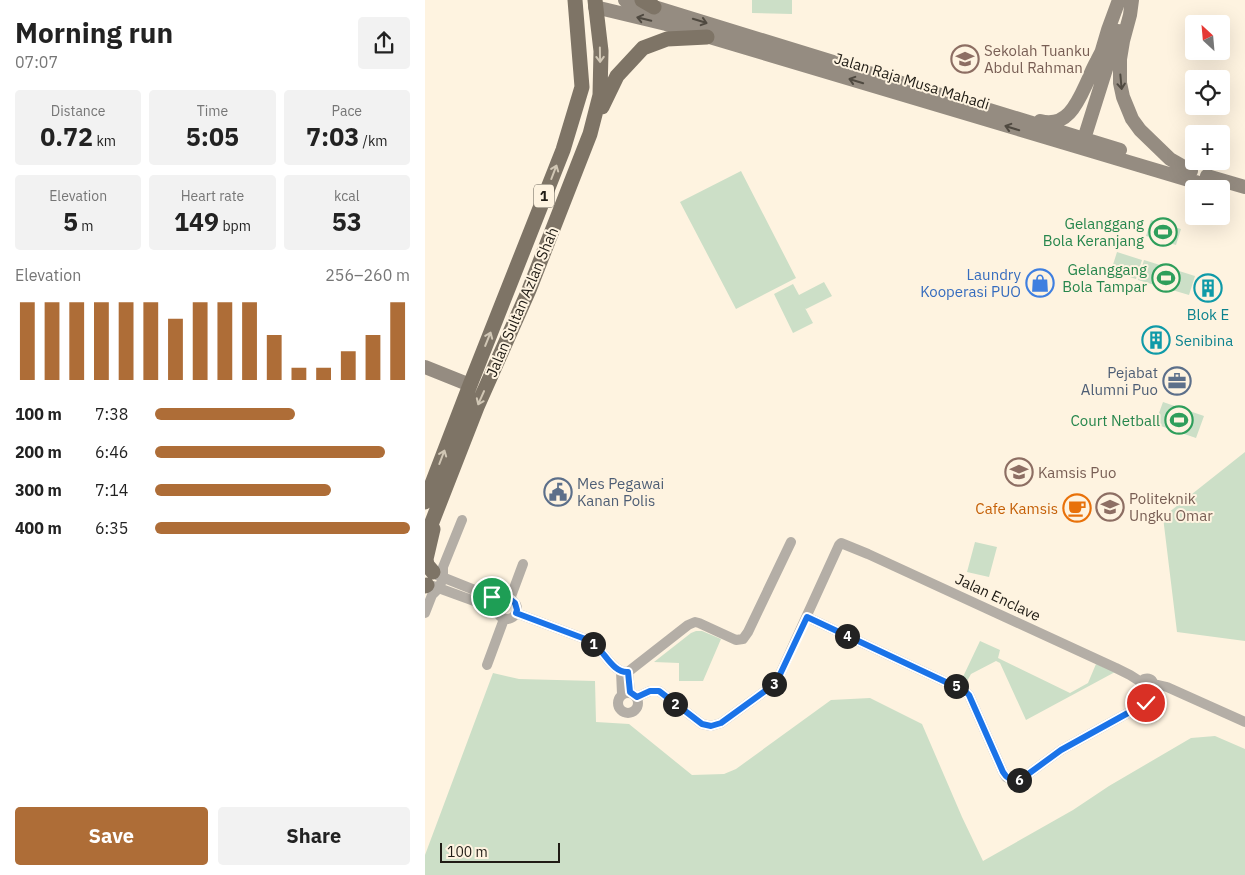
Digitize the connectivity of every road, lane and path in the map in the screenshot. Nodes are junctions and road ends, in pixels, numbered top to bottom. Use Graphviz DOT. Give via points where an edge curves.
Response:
graph roads {
  1 [pos="575,0"];
  2 [pos="625,0"];
  3 [pos="1119,0"];
  4 [pos="1131,0"];
  5 [pos="593,2"];
  6 [pos="648,4"];
  7 [pos="707,37"];
  8 [pos="1101,52"];
  9 [pos="582,87"];
  10 [pos="1020,118"];
  11 [pos="590,134"];
  12 [pos="1078,141"];
  13 [pos="1191,171"];
  14 [pos="1193,180"];
  15 [pos="1245,187"];
  16 [pos="1230,192"];
  17 [pos="1245,196"];
  18 [pos="425,367"];
  19 [pos="470,385"];
  20 [pos="425,502"];
  21 [pos="462,520"];
  22 [pos="430,523"];
  23 [pos="425,540"];
  24 [pos="791,542"];
  25 [pos="523,564"];
  26 [pos="433,582"];
  27 [pos="506,600"];
  28 [pos="425,613"];
  29 [pos="516,613"];
  30 [pos="500,615"];
  31 [pos="807,617"];
  32 [pos="487,665"];
  33 [pos="624,671"];
  34 [pos="1147,686"];
  35 [pos="1245,722"];
  1 -- 9 [label="main road, Jalan Sultan Azlan Shah / 1"];
  2 -- 6 [label="main road, Jalan Raja Musa Mahadi"];
  3 -- 8 [label="main road"];
  4 -- 12 [label="main road"];
  4 -- 13 [label="main road, one-way" via="1120,60 1123,97 1140,130 1170,159"];
  7 -- 5 [label="main road, Jalan Raja Musa Mahadi, one-way"];
  5 -- 9 [label="main road" via="586,17 588,47"];
  5 -- 11 [label="main road, Jalan Sultan Azlan Shah / 1, one-way" via="601,51 600,95"];
  6 -- 10 [label="main road, Jalan Raja Musa Mahadi, one-way"];
  7 -- 11 [label="main road" via="667,39 643,48 617,76"];
  12 -- 7 [label="main road, Jalan Raja Musa Mahadi, one-way"];
  8 -- 10 [label="main road" via="1078,102 1065,117 1055,122"];
  8 -- 12 [label="main road"];
  19 -- 9 [label="main road, Jalan Sultan Azlan Shah / 1, one-way" via="563,150"];
  10 -- 12 [label="main road, Jalan Raja Musa Mahadi"];
  11 -- 22 [label="main road, Jalan Sultan Azlan Shah / 1, one-way" via="529,290"];
  12 -- 13 [label="main road, Jalan Raja Musa Mahadi"];
  12 -- 14 [label="main road, Jalan Raja Musa Mahadi"];
  13 -- 15 [label="main road, Jalan Raja Musa Mahadi"];
  16 -- 17 [label="main road, Jalan Raja Musa Mahadi"];
  18 -- 19 [label="main road"];
  20 -- 19 [label="main road, Jalan Sultan Azlan Shah / 1, one-way"];
  21 -- 26 [label="street" via="443,567"];
  22 -- 23 [label="main road, Jalan Sultan Azlan Shah / 1"];
  22 -- 26 [label="main road" via="432,537 426,559"];
  24 -- 33 [label="street" via="743,639 736,640 695,622 633,668"];
  25 -- 27 [label="street"];
  26 -- 27 [label="street"];
  26 -- 28 [label="street"];
  26 -- 30 [label="street" via="488,606"];
  27 -- 29 [label="street" via="515,603"];
  27 -- 30 [label="street" via="497,605"];
  29 -- 30 [label="street" via="511,618"];
  29 -- 33 [label="street" via="588,640 615,668"];
  30 -- 32 [label="street"];
  31 -- 33 [label="street" via="776,683 721,723 711,726 702,724 659,691 630,695"];
  31 -- 34 [label="street, Jalan Enclave" via="841,543 1116,668"];
  31 -- 34 [label="street" via="965,691 1003,772 1010,780 1020,780 1061,750 1132,711"];
  34 -- 35 [label="street, Jalan Enclave" via="1167,687"];
}
